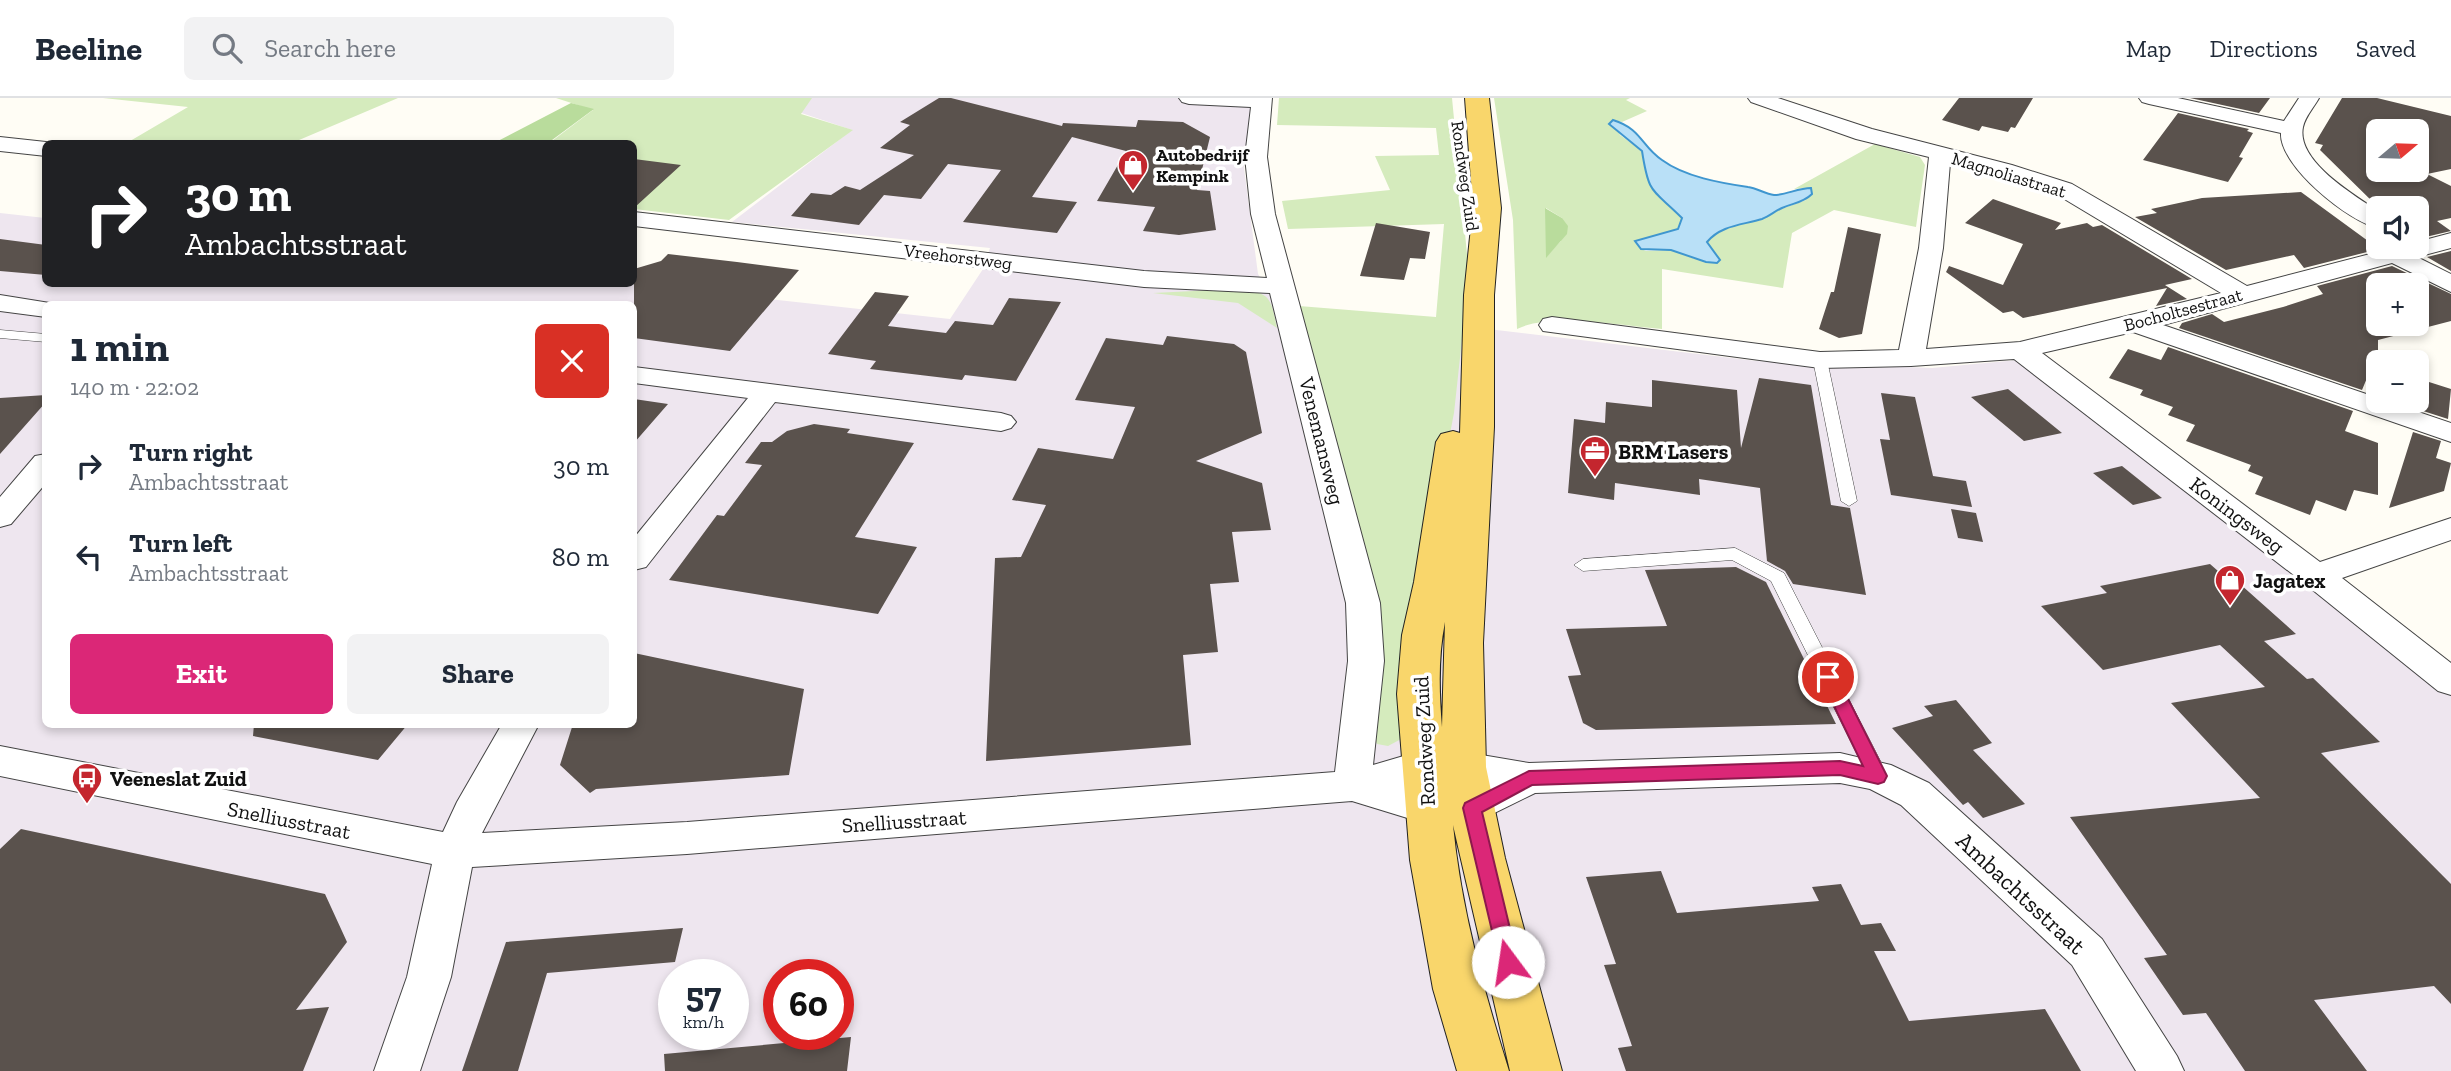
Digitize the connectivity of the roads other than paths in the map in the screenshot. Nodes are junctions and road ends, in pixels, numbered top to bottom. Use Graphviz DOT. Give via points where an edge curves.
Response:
graph roads {
  1 [pos="1189,98"];
  2 [pos="1455,98"];
  3 [pos="1477,98"];
  4 [pos="1758,98"];
  5 [pos="2149,98"];
  6 [pos="2309,98"];
  7 [pos="1261,100"];
  8 [pos="1809,107"];
  9 [pos="2291,129"];
  10 [pos="0,144"];
  11 [pos="42,149"];
  12 [pos="1940,154"];
  13 [pos="2366,213"];
  14 [pos="637,219"];
  15 [pos="2451,240"];
  16 [pos="2429,245"];
  17 [pos="2376,259"];
  18 [pos="2421,259"];
  19 [pos="2451,284"];
  20 [pos="1282,286"];
  21 [pos="2241,295"];
  22 [pos="5,307"];
  23 [pos="42,309"];
  24 [pos="1479,311"];
  25 [pos="2135,324"];
  26 [pos="1552,325"];
  27 [pos="0,334"];
  28 [pos="42,338"];
  29 [pos="2020,350"];
  30 [pos="1911,358"];
  31 [pos="1820,360"];
  32 [pos="637,375"];
  33 [pos="769,391"];
  34 [pos="1001,422"];
  35 [pos="2451,433"];
  36 [pos="42,468"];
  37 [pos="1849,501"];
  38 [pos="0,517"];
  39 [pos="2451,529"];
  40 [pos="637,555"];
  41 [pos="1583,565"];
  42 [pos="2316,575"];
  43 [pos="2451,682"];
  44 [pos="519,728"];
  45 [pos="0,761"];
  46 [pos="1878,776"];
  47 [pos="1352,786"];
  48 [pos="1447,787"];
  49 [pos="455,850"];
  50 [pos="397,1071"];
  51 [pos="1483,1071"];
  52 [pos="1536,1071"];
  53 [pos="2161,1071"];
  1 -- 7 [label="street"];
  2 -- 24 [label="main road, Rondweg Zuid" via="1476,251"];
  3 -- 24 [label="main road, Rondweg Zuid" via="1487,208"];
  4 -- 8 [label="street, Magnoliastraat"];
  5 -- 9 [label="street"];
  6 -- 9 [label="street"];
  7 -- 20 [label="street, Venemansweg" via="1256,157 1263,214"];
  8 -- 12 [label="street, Magnoliastraat"];
  9 -- 13 [label="street" via="2303,164"];
  10 -- 11 [label="street"];
  12 -- 21 [label="street, Magnoliastraat" via="2064,189"];
  12 -- 30 [label="street" via="1931,248"];
  14 -- 20 [label="street, Vreehorstweg" via="1144,279"];
  15 -- 16 [label="street, Bocholtsestraat"];
  17 -- 21 [label="street, Bocholtsestraat"];
  18 -- 19 [label="street"];
  20 -- 47 [label="street, Venemansweg" via="1363,603 1366,661"];
  21 -- 25 [label="street, Bocholtsestraat"];
  22 -- 23 [label="street"];
  24 -- 48 [label="main road, Rondweg Zuid" via="1477,427 1463,642"];
  25 -- 29 [label="street, Bocholtsestraat"];
  25 -- 35 [label="street"];
  26 -- 31 [label="street, Bocholtsestraat"];
  27 -- 28 [label="lane"];
  29 -- 30 [label="street, Bocholtsestraat"];
  29 -- 42 [label="street, Koningsweg"];
  30 -- 31 [label="street, Bocholtsestraat"];
  31 -- 37 [label="lane"];
  32 -- 33 [label="street"];
  33 -- 34 [label="street"];
  33 -- 40 [label="street"];
  36 -- 38 [label="street"];
  39 -- 42 [label="street"];
  41 -- 46 [label="lane" via="1735,554 1779,577"];
  42 -- 43 [label="street, Koningsweg"];
  44 -- 49 [label="street"];
  45 -- 49 [label="street, Snelliusstraat"];
  46 -- 48 [label="street, Ambachtsstraat" via="1840,768 1529,778"];
  46 -- 53 [label="street, Ambachtsstraat" via="1915,793 2087,952"];
  47 -- 48 [label="street, Snelliusstraat"];
  47 -- 49 [label="street, Snelliusstraat" via="687,838"];
  48 -- 51 [label="main road, Rondweg Zuid" via="1433,860 1458,989"];
  48 -- 52 [label="main road, Rondweg Zuid"];
  49 -- 50 [label="street" via="429,977"];
}
